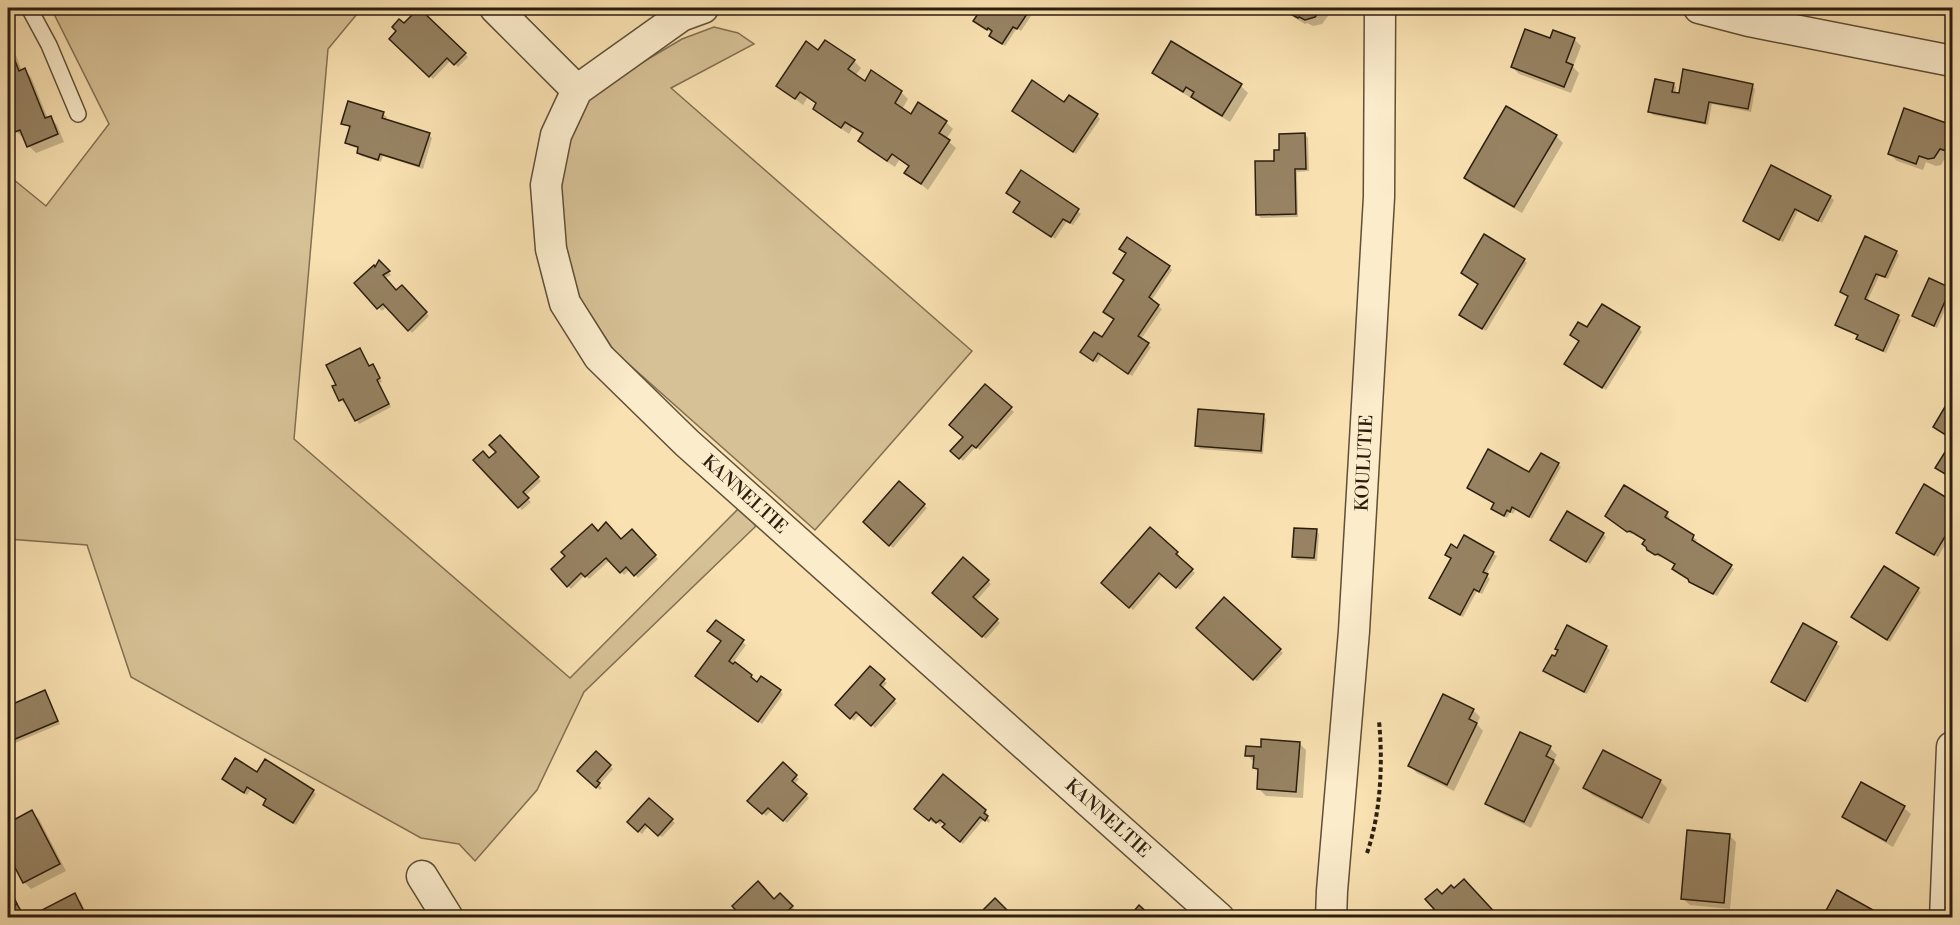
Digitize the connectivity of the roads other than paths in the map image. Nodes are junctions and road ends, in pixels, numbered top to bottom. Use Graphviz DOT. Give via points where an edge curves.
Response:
graph roads {
  1 [pos="29,8"];
  2 [pos="495,8"];
  3 [pos="703,8"];
  4 [pos="1380,8"];
  5 [pos="1699,8"];
  6 [pos="1953,61"];
  7 [pos="577,90"];
  8 [pos="78,114"];
  9 [pos="1953,747"];
  10 [pos="422,876"];
  11 [pos="448,918"];
  12 [pos="1220,918"];
  13 [pos="1332,918"];
  14 [pos="1945,918"];
  1 -- 8 [label="lane" via="50,45"];
  2 -- 7 [label="street"];
  3 -- 7 [label="street, KANNELTIE" via="681,16"];
  4 -- 13 [label="street, KOULUTIE" via="1378,209 1354,631"];
  5 -- 6 [label="street"];
  7 -- 12 [label="street, KANNELTIE" via="556,135 546,185 551,249 565,303 599,357 687,443"];
  9 -- 14 [label="street"];
  10 -- 11 [label="street"];
}
